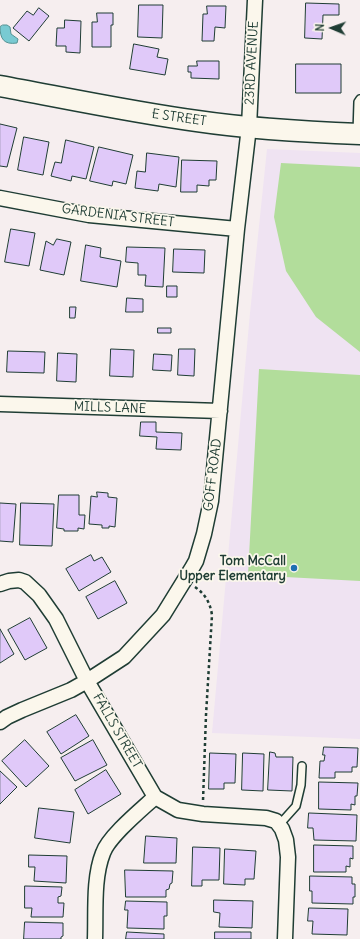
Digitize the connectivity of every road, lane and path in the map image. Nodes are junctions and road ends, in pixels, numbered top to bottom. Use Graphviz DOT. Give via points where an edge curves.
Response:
graph roads {
  1 [pos="255,0"];
  2 [pos="0,86"];
  3 [pos="360,99"];
  4 [pos="249,127"];
  5 [pos="359,134"];
  6 [pos="0,198"];
  7 [pos="237,229"];
  8 [pos="0,404"];
  9 [pos="220,411"];
  10 [pos="184,581"];
  11 [pos="0,584"];
  12 [pos="87,681"];
  13 [pos="0,722"];
  14 [pos="302,766"];
  15 [pos="155,797"];
  16 [pos="203,814"];
  17 [pos="278,823"];
  18 [pos="95,939"];
  19 [pos="285,939"];
  1 -- 4 [label="street, 23RD AVENUE"];
  2 -- 4 [label="main road, E STREET" via="137,112"];
  3 -- 5 [label="lane"];
  4 -- 5 [label="main road, E STREET"];
  4 -- 7 [label="street, GOFF ROAD"];
  6 -- 7 [label="street, GARDENIA STREET" via="89,215"];
  7 -- 9 [label="street, GOFF ROAD"];
  8 -- 9 [label="street, MILLS LANE"];
  9 -- 10 [label="street, GOFF ROAD" via="211,501 196,561"];
  10 -- 12 [label="street, GOFF ROAD" via="163,615 124,657"];
  10 -- 16 [label="path" via="205,596 212,615"];
  11 -- 12 [label="street, FALLS STREET" via="19,580 39,594 56,619"];
  12 -- 13 [label="street, GOFF ROAD"];
  12 -- 15 [label="street, FALLS STREET"];
  14 -- 17 [label="lane" via="296,806"];
  15 -- 16 [label="street" via="178,810"];
  15 -- 18 [label="street" via="116,834 103,852 97,873"];
  16 -- 17 [label="street" via="266,818"];
  17 -- 19 [label="street" via="286,840 288,856"];
}
